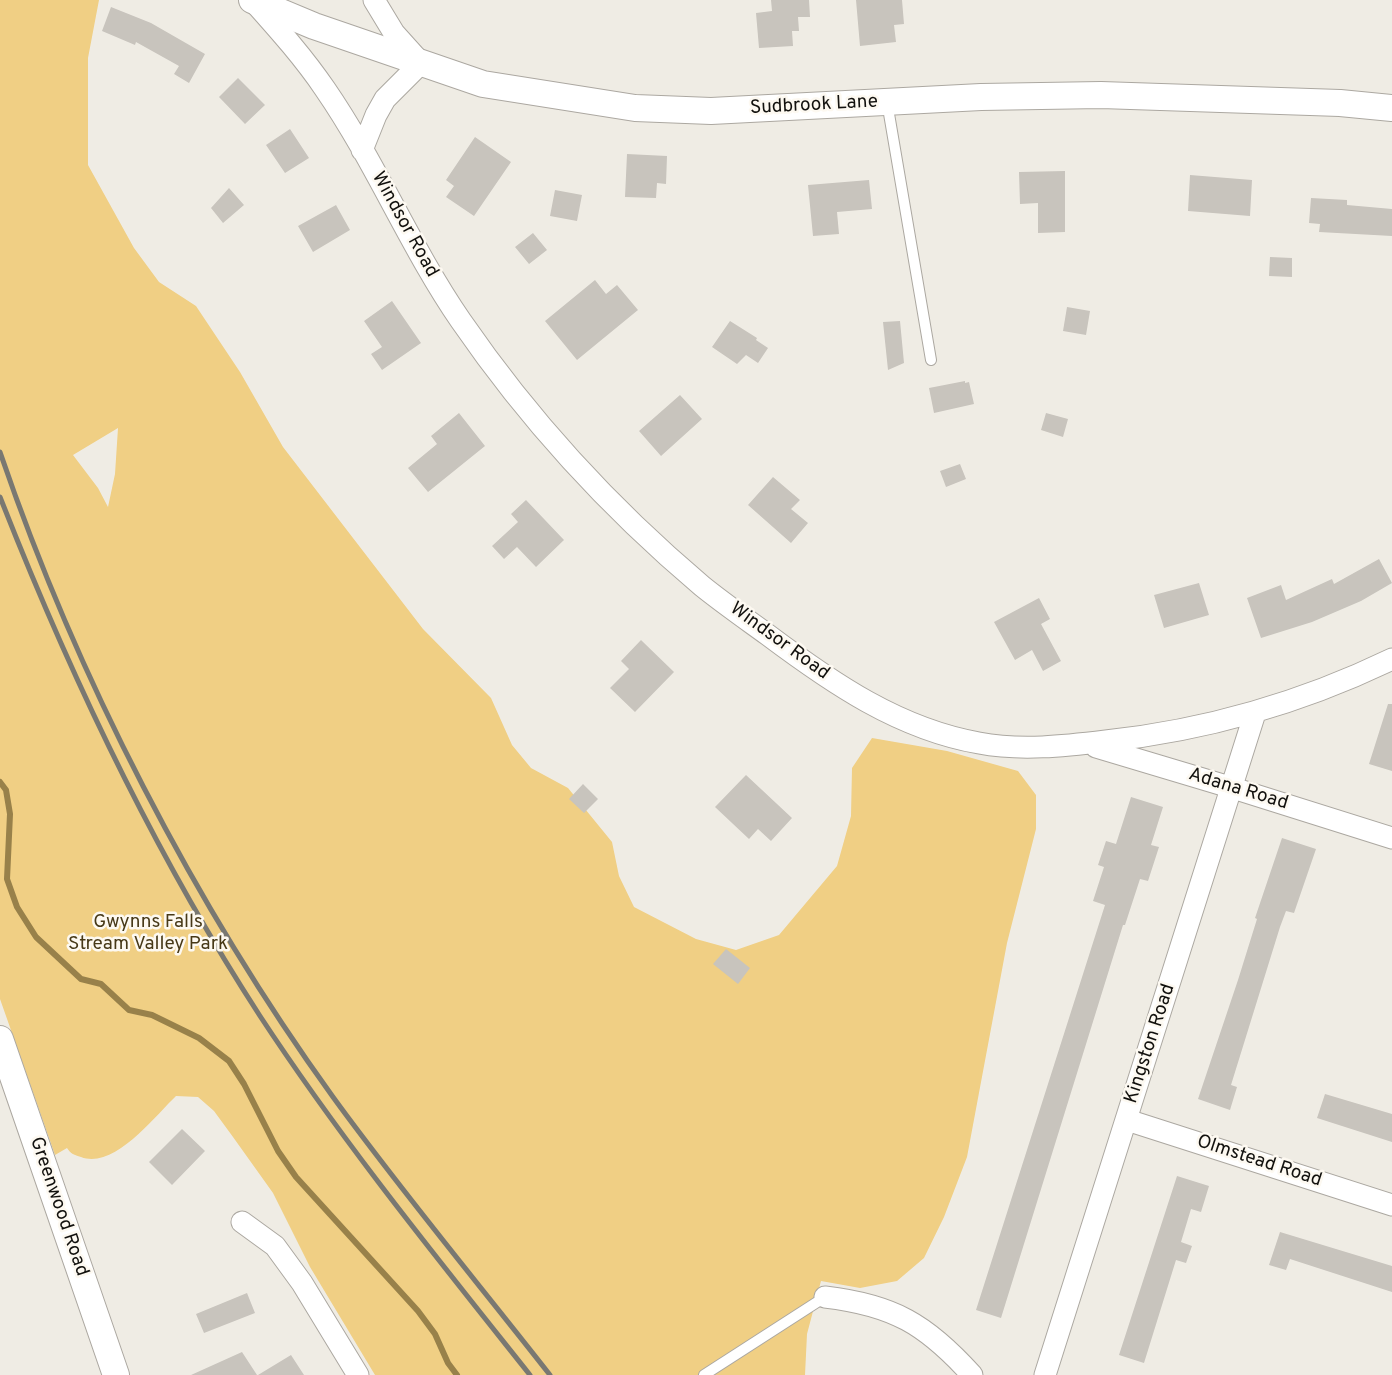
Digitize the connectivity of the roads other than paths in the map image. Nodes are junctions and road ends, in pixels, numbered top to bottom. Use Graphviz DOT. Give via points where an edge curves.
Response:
graph roads {
  1 [pos="252,0"];
  2 [pos="374,0"];
  3 [pos="421,63"];
  4 [pos="887,102"];
  5 [pos="1392,108"];
  6 [pos="362,150"];
  7 [pos="931,360"];
  8 [pos="1392,659"];
  9 [pos="1255,713"];
  10 [pos="1084,744"];
  11 [pos="1233,788"];
  12 [pos="1392,838"];
  13 [pos="0,1039"];
  14 [pos="1127,1120"];
  15 [pos="1392,1205"];
  16 [pos="242,1222"];
  17 [pos="825,1297"];
  18 [pos="116,1375"];
  19 [pos="358,1375"];
  20 [pos="704,1375"];
  21 [pos="972,1375"];
  22 [pos="1045,1375"];
  1 -- 3 [label="street, Sudbrook Lane"];
  1 -- 6 [label="street, Windsor Road" via="326,90"];
  2 -- 3 [label="street" via="394,33"];
  3 -- 4 [label="street, Sudbrook Lane" via="482,84 635,108 711,111"];
  3 -- 6 [label="street, Windsor Road" via="385,99"];
  4 -- 5 [label="street, Sudbrook Lane" via="1101,95"];
  4 -- 7 [label="lane"];
  6 -- 10 [label="street, Windsor Road" via="437,285 530,412 575,465 704,588 841,687 888,714 979,743"];
  8 -- 9 [label="street, Windsor Road"];
  9 -- 10 [label="street, Windsor Road" via="1143,737"];
  9 -- 11 [label="street, Kingston Road"];
  10 -- 11 [label="street, Adana Road"];
  11 -- 12 [label="street, Adana Road"];
  11 -- 14 [label="street, Kingston Road"];
  13 -- 18 [label="street, Greenwood Road"];
  14 -- 15 [label="street, Olmstead Road"];
  14 -- 22 [label="street, Kingston Road"];
  16 -- 19 [label="street" via="275,1246"];
  17 -- 20 [label="lane"];
  17 -- 21 [label="street" via="891,1311 921,1327"];
}
